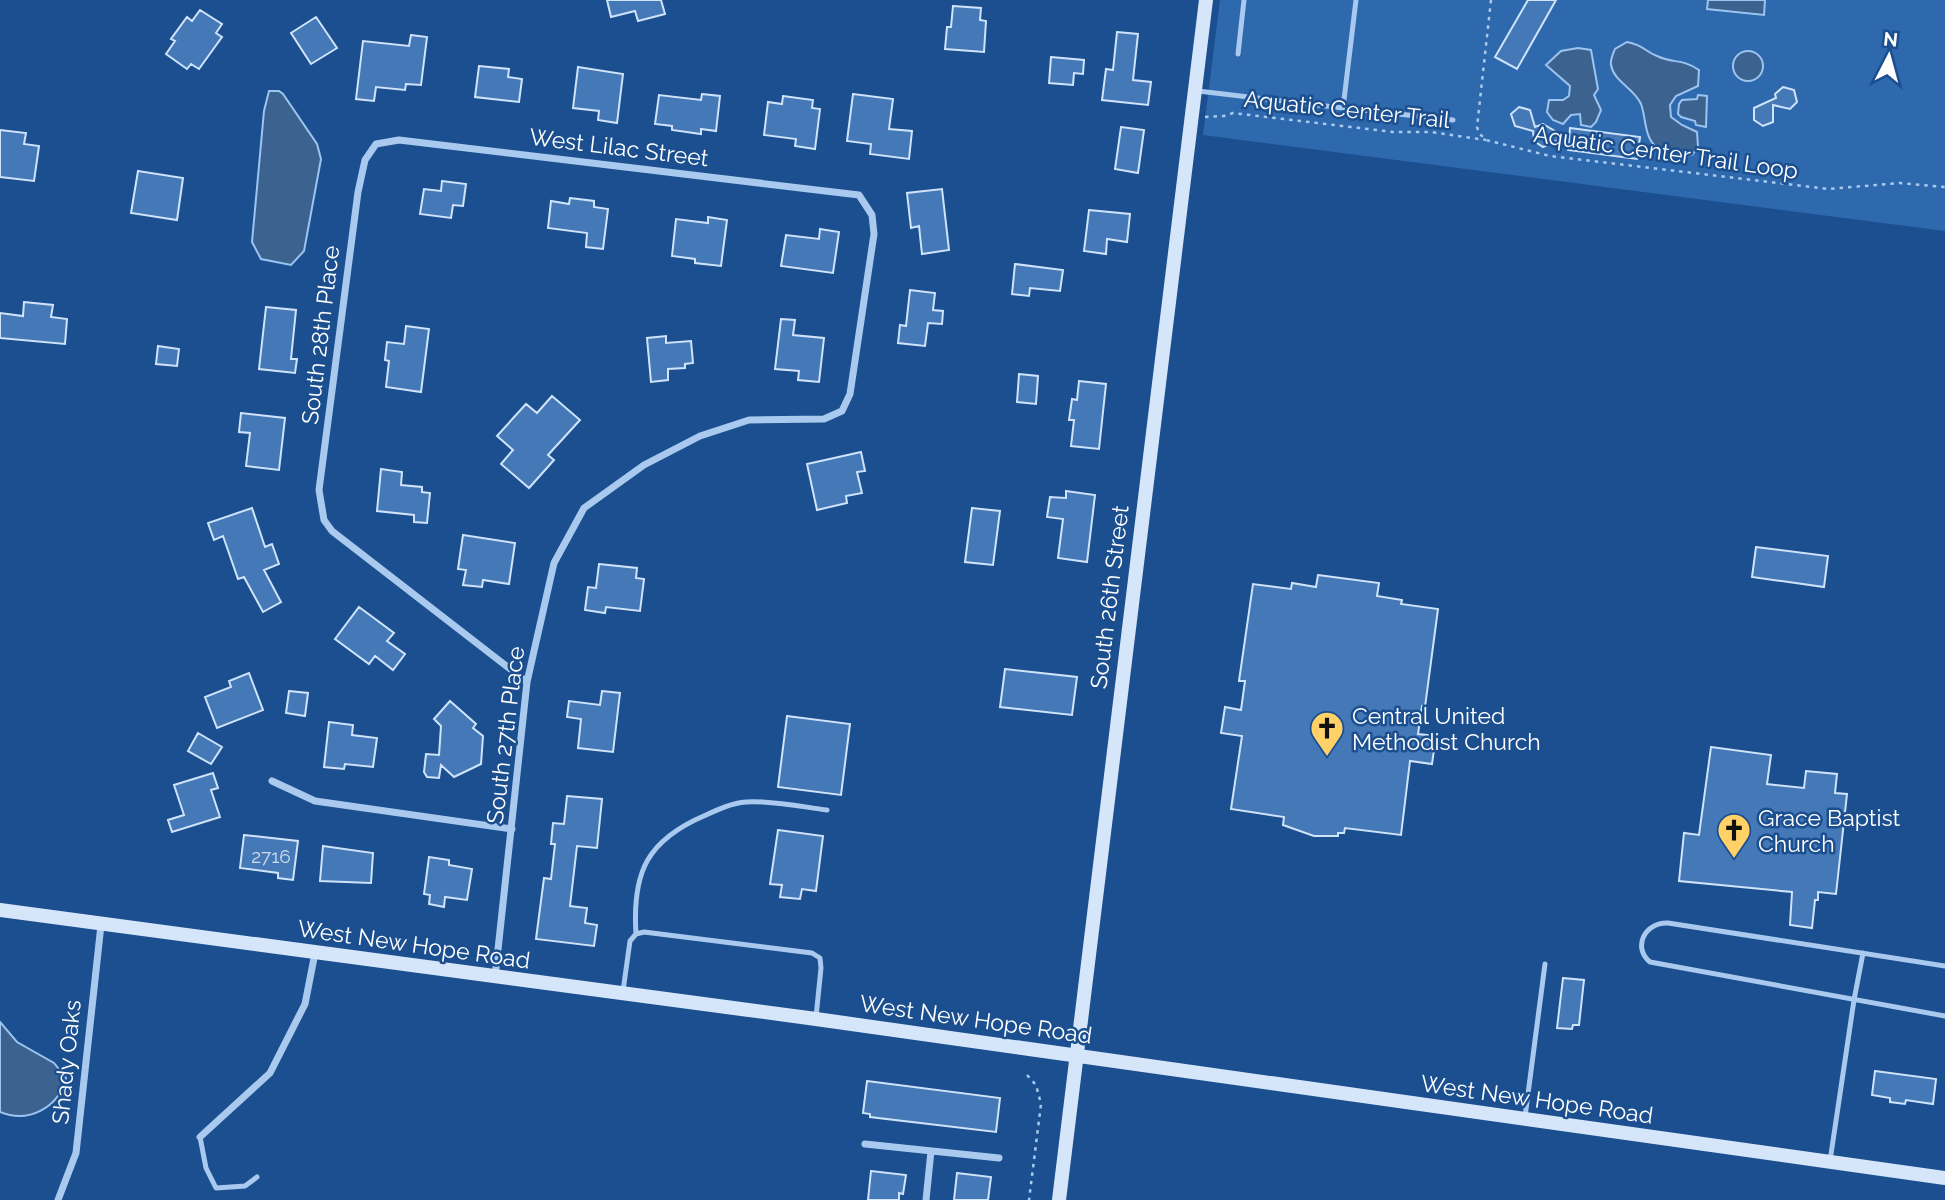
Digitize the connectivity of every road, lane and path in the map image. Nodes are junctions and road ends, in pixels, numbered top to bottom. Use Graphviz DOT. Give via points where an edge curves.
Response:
graph roads {
  1 [pos="1206,0"];
  2 [pos="1244,0"];
  3 [pos="1356,0"];
  4 [pos="1491,0"];
  5 [pos="1238,54"];
  6 [pos="1195,91"];
  7 [pos="1343,108"];
  8 [pos="1205,117"];
  9 [pos="1453,120"];
  10 [pos="1486,140"];
  11 [pos="376,144"];
  12 [pos="1945,187"];
  13 [pos="859,195"];
  14 [pos="527,682"];
  15 [pos="272,781"];
  16 [pos="827,810"];
  17 [pos="512,829"];
  18 [pos="0,910"];
  19 [pos="101,925"];
  20 [pos="636,934"];
  21 [pos="315,953"];
  22 [pos="1863,953"];
  23 [pos="1545,964"];
  24 [pos="1945,966"];
  25 [pos="495,978"];
  26 [pos="623,994"];
  27 [pos="1854,1000"];
  28 [pos="1945,1016"];
  29 [pos="816,1019"];
  30 [pos="1075,1056"];
  31 [pos="1027,1075"];
  32 [pos="1525,1120"];
  33 [pos="200,1137"];
  34 [pos="865,1144"];
  35 [pos="931,1151"];
  36 [pos="999,1158"];
  37 [pos="1830,1162"];
  38 [pos="257,1177"];
  39 [pos="1945,1178"];
  40 [pos="58,1200"];
  41 [pos="926,1200"];
  42 [pos="1029,1200"];
  43 [pos="1059,1200"];
  1 -- 6 [label="main road, South 26th Street"];
  2 -- 5 [label="lane"];
  3 -- 7 [label="lane"];
  4 -- 10 [label="path" via="1477,127"];
  6 -- 7 [label="lane"];
  6 -- 30 [label="main road, South 26th Street"];
  7 -- 9 [label="lane"];
  8 -- 10 [label="path, Aquatic Center Trail" via="1233,113"];
  10 -- 12 [label="path, Aquatic Center Trail Loop" via="1550,156 1828,189 1900,183"];
  11 -- 13 [label="street, West Lilac Street" via="399,140"];
  11 -- 14 [label="street, South 28th Place" via="365,160 358,192 319,490 324,520 332,531"];
  13 -- 14 [label="street, South 27th Place" via="872,215 874,234 850,394 842,411 824,419 749,420 700,436 643,464 584,508 554,563"];
  14 -- 17 [label="street, South 27th Place"];
  15 -- 17 [label="street" via="315,801"];
  16 -- 20 [label="lane" via="748,802 727,805 689,822 647,859 634,903"];
  17 -- 25 [label="street, South 27th Place"];
  18 -- 19 [label="main road, West New Hope Road"];
  19 -- 21 [label="main road, West New Hope Road"];
  19 -- 40 [label="street, Shady Oaks" via="76,1153"];
  20 -- 26 [label="lane" via="630,941"];
  20 -- 29 [label="lane" via="812,953 820,958 821,968"];
  21 -- 25 [label="main road, West New Hope Road"];
  21 -- 33 [label="street" via="304,1004 270,1073"];
  22 -- 24 [label="lane"];
  22 -- 27 [label="lane"];
  22 -- 27 [label="lane" via="1668,923 1645,930 1642,950 1650,962"];
  23 -- 32 [label="lane"];
  25 -- 26 [label="main road, West New Hope Road"];
  26 -- 29 [label="main road, West New Hope Road"];
  27 -- 28 [label="lane"];
  27 -- 37 [label="lane"];
  29 -- 30 [label="main road, West New Hope Road"];
  30 -- 32 [label="main road, West New Hope Road"];
  30 -- 43 [label="main road, South 26th Street"];
  31 -- 42 [label="path" via="1036,1085 1041,1104"];
  32 -- 37 [label="main road, West New Hope Road"];
  33 -- 38 [label="lane" via="206,1168 216,1188 245,1185"];
  34 -- 35 [label="street"];
  35 -- 36 [label="street"];
  35 -- 41 [label="street"];
  37 -- 39 [label="main road, West New Hope Road"];
}
